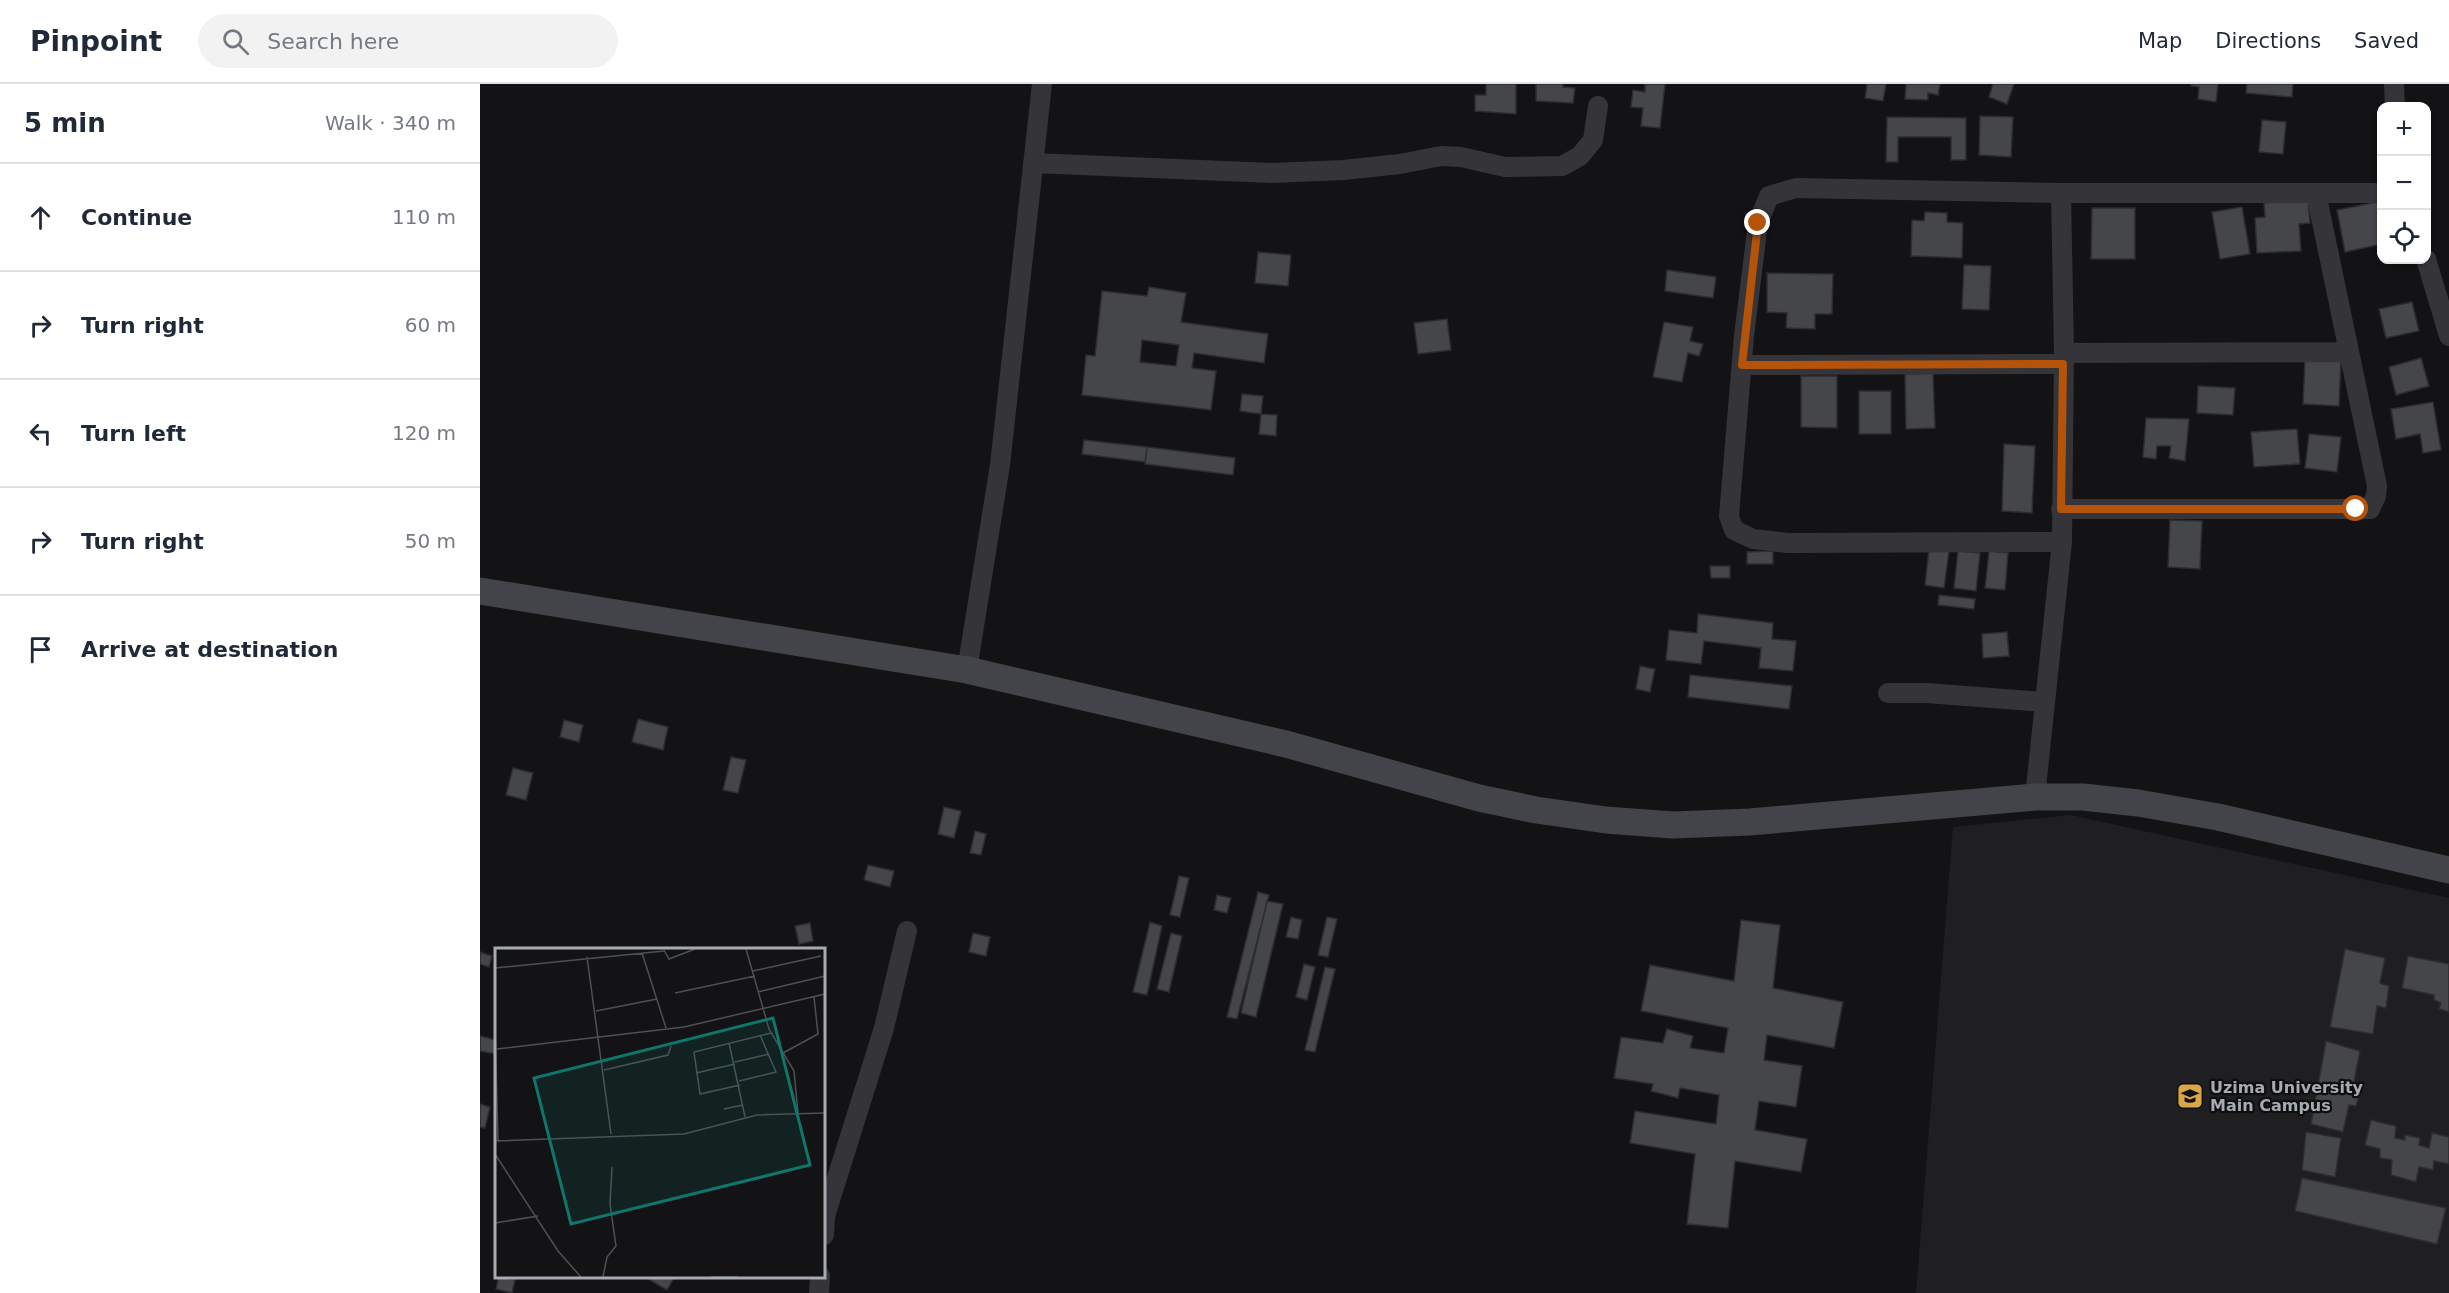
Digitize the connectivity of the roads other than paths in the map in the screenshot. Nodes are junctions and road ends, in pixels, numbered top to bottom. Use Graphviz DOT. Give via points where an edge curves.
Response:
graph roads {
  1 [pos="1042,84"];
  2 [pos="2394,84"];
  3 [pos="2395,102"];
  4 [pos="1598,106"];
  5 [pos="1033,163"];
  6 [pos="2061,193"];
  7 [pos="2316,193"];
  8 [pos="2377,193"];
  9 [pos="2428,264"];
  10 [pos="2449,336"];
  11 [pos="2349,352"];
  12 [pos="2064,358"];
  13 [pos="1742,365"];
  14 [pos="2061,509"];
  15 [pos="2062,542"];
  16 [pos="480,591"];
  17 [pos="966,670"];
  18 [pos="1888,693"];
  19 [pos="2045,702"];
  20 [pos="2035,797"];
  21 [pos="2449,870"];
  22 [pos="907,931"];
  23 [pos="825,1216"];
  24 [pos="820,1278"];
  25 [pos="819,1293"];
  1 -- 5 [label="street"];
  2 -- 3 [label="street"];
  4 -- 5 [label="street" via="1593,140 1580,156 1563,166 1505,167 1441,156 1343,170 1272,173"];
  5 -- 17 [label="street" via="1000,465"];
  6 -- 7 [label="street"];
  6 -- 12 [label="street"];
  6 -- 13 [label="street" via="1796,188 1769,196 1758,223"];
  7 -- 8 [label="street"];
  7 -- 11 [label="street"];
  9 -- 10 [label="street"];
  11 -- 12 [label="street"];
  11 -- 14 [label="street" via="2377,486 2370,509"];
  12 -- 13 [label="street"];
  12 -- 14 [label="street"];
  13 -- 15 [label="street" via="1729,516 1734,530 1753,540 1788,543"];
  14 -- 15 [label="street"];
  15 -- 19 [label="street"];
  16 -- 17 [label="main road"];
  17 -- 20 [label="main road" via="1286,744 1479,798 1606,820 1673,825 1750,822"];
  18 -- 19 [label="street"];
  19 -- 20 [label="street"];
  20 -- 21 [label="main road" via="2138,803 2207,814"];
  22 -- 23 [label="street" via="884,1028"];
  24 -- 25 [label="street"];
}
